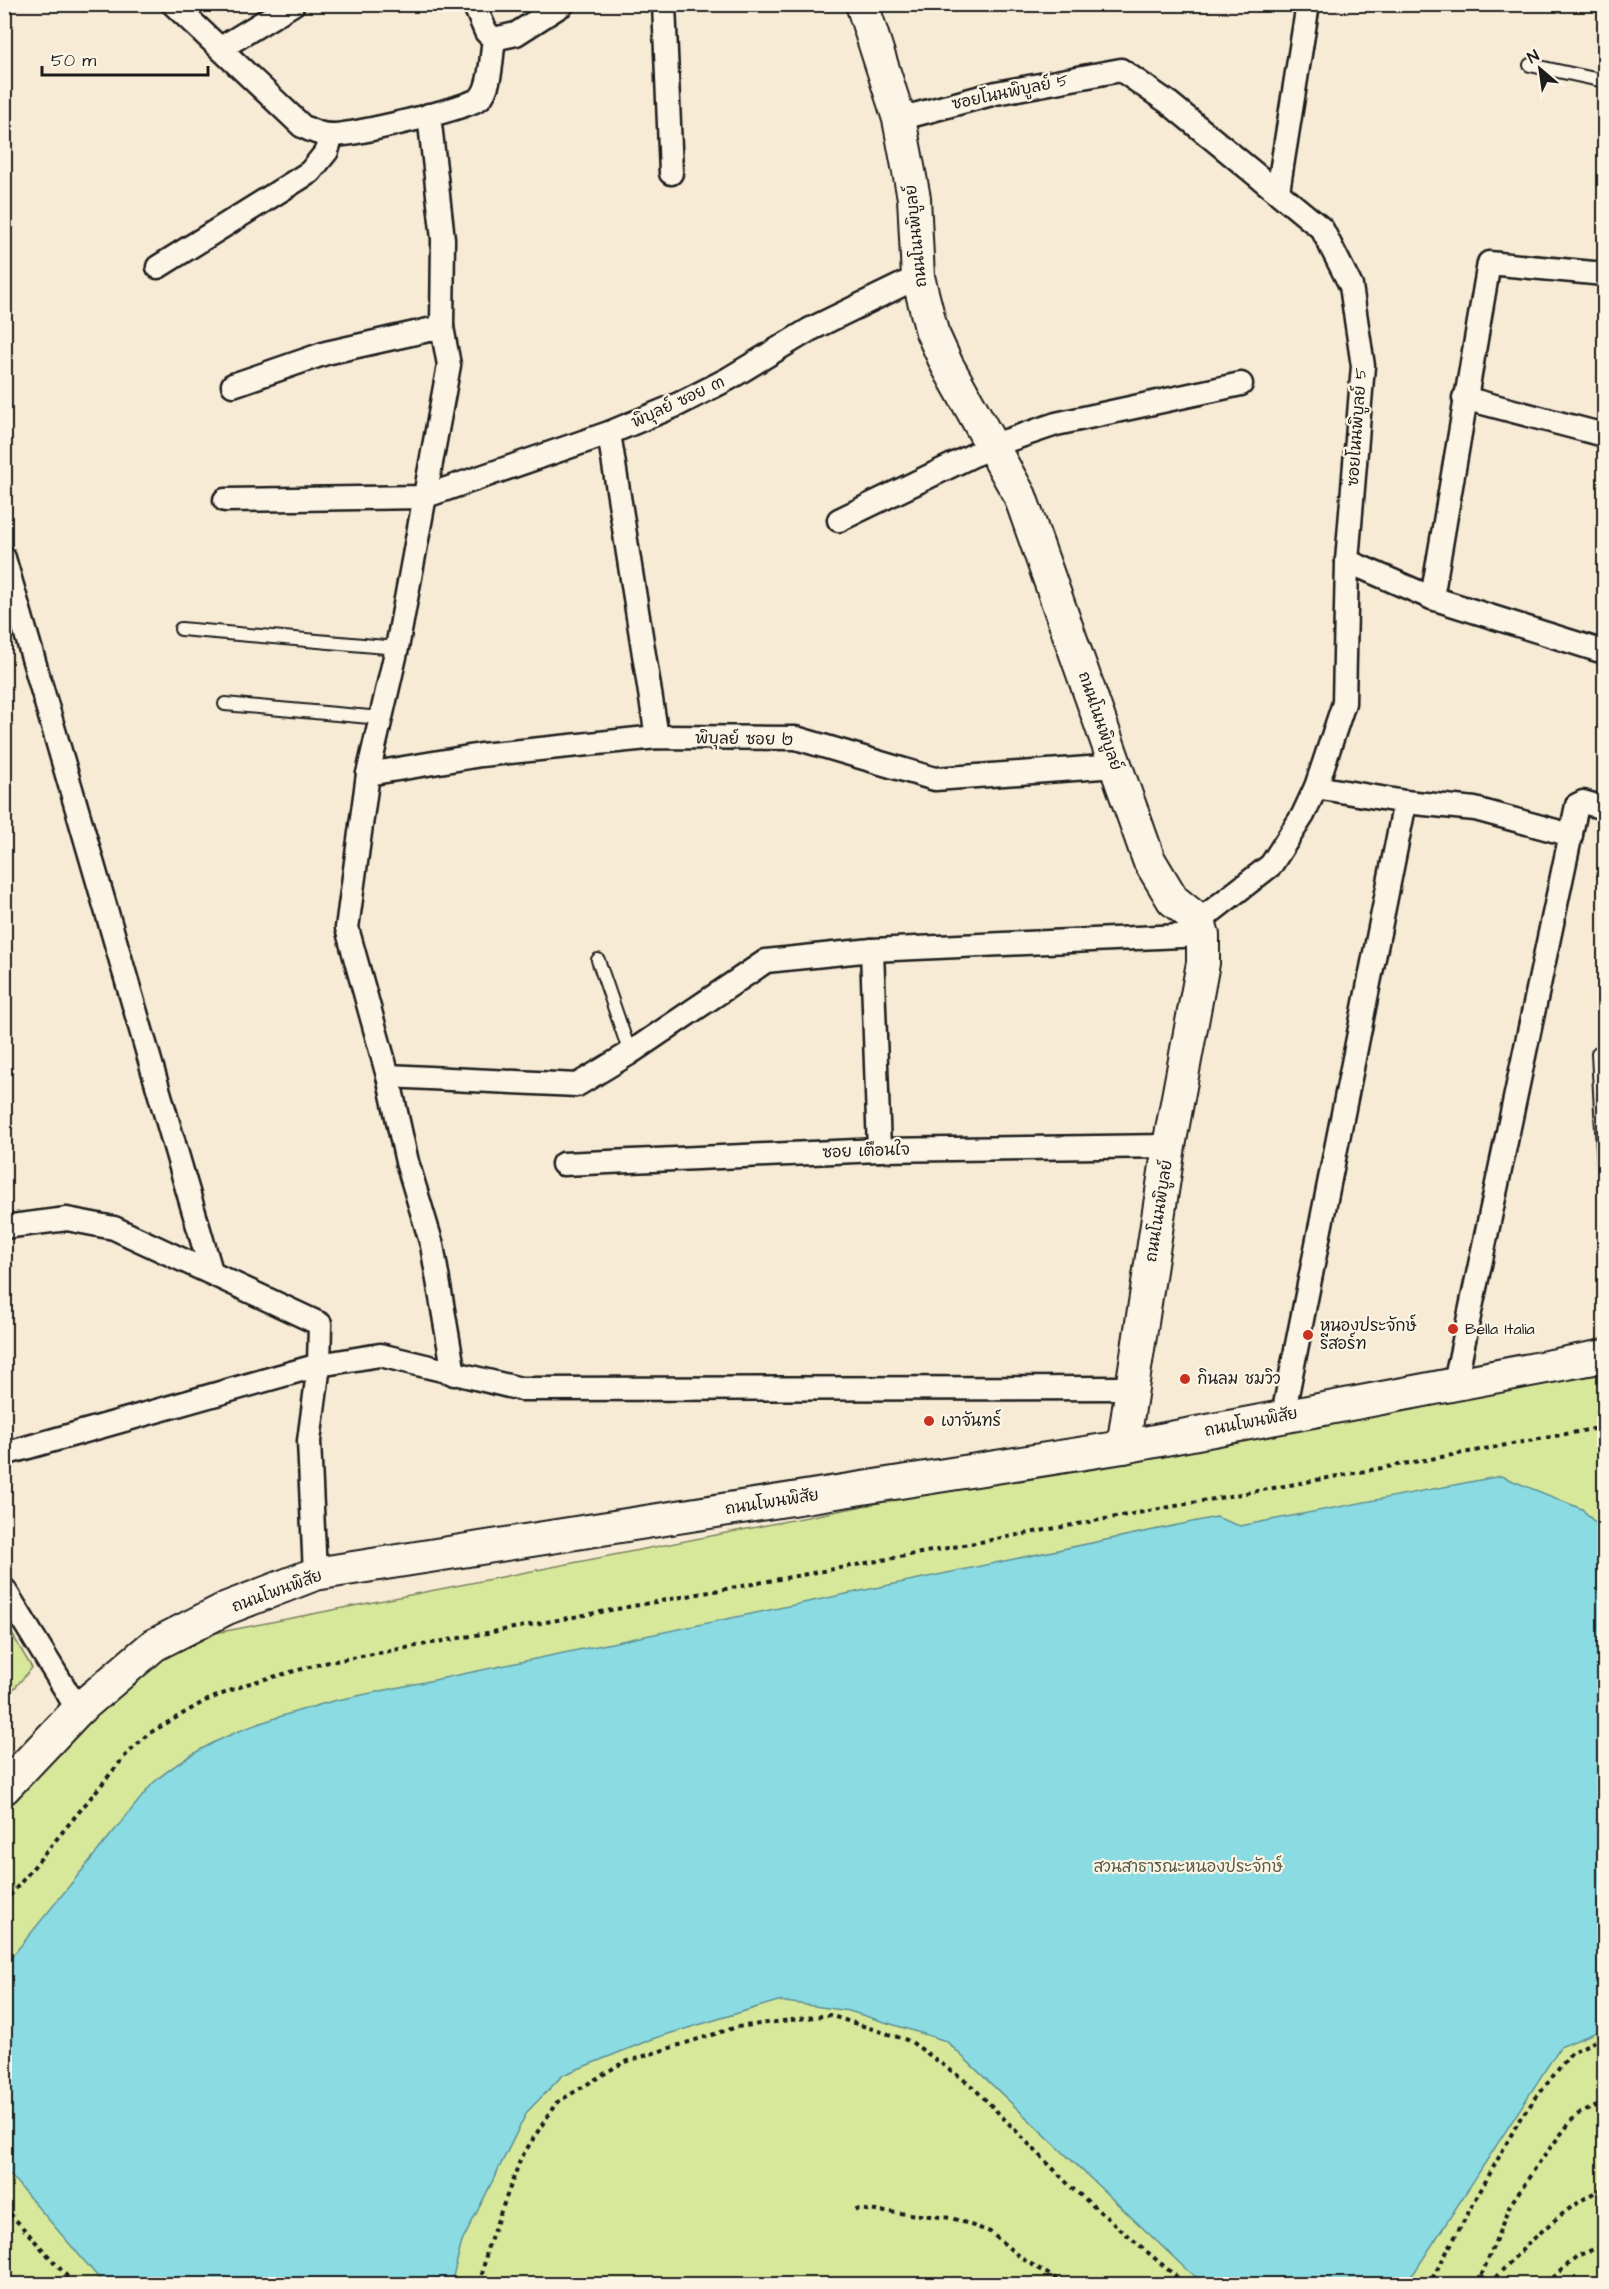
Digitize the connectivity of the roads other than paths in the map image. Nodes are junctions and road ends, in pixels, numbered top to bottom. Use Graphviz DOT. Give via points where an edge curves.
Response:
graph roads {
  1 [pos="173,4"];
  2 [pos="293,4"];
  3 [pos="474,4"];
  4 [pos="563,4"];
  5 [pos="664,4"];
  6 [pos="862,4"];
  7 [pos="1308,4"];
  8 [pos="494,39"];
  9 [pos="221,48"];
  10 [pos="1530,65"];
  11 [pos="1605,81"];
  12 [pos="429,115"];
  13 [pos="899,119"];
  14 [pos="332,135"];
  15 [pos="671,173"];
  16 [pos="1278,191"];
  17 [pos="158,267"];
  18 [pos="1605,274"];
  19 [pos="918,277"];
  20 [pos="442,327"];
  21 [pos="1241,384"];
  22 [pos="233,385"];
  23 [pos="1464,398"];
  24 [pos="609,433"];
  25 [pos="1605,435"];
  26 [pos="994,445"];
  27 [pos="423,498"];
  28 [pos="225,500"];
  29 [pos="839,520"];
  30 [pos="4,558"];
  31 [pos="1347,561"];
  32 [pos="1432,598"];
  33 [pos="181,630"];
  34 [pos="397,648"];
  35 [pos="1605,652"];
  36 [pos="225,704"];
  37 [pos="381,718"];
  38 [pos="657,737"];
  39 [pos="1116,766"];
  40 [pos="368,774"];
  41 [pos="1316,787"];
  42 [pos="1405,802"];
  43 [pos="1605,808"];
  44 [pos="1572,835"];
  45 [pos="1201,928"];
  46 [pos="872,950"];
  47 [pos="598,960"];
  48 [pos="630,1053"];
  49 [pos="1598,1053"];
  50 [pos="388,1076"];
  51 [pos="1168,1146"];
  52 [pos="879,1150"];
  53 [pos="563,1164"];
  54 [pos="1605,1169"];
  55 [pos="4,1227"];
  56 [pos="211,1271"];
  57 [pos="1605,1356"];
  58 [pos="319,1365"];
  59 [pos="454,1374"];
  60 [pos="1455,1383"];
  61 [pos="1132,1388"];
  62 [pos="1283,1415"];
  63 [pos="1123,1447"];
  64 [pos="4,1454"];
  65 [pos="315,1574"];
  66 [pos="4,1589"];
  67 [pos="78,1710"];
  68 [pos="4,1788"];
  1 -- 9 [label="street"];
  2 -- 9 [label="street"];
  3 -- 8 [label="street" via="486,32"];
  4 -- 8 [label="street" via="516,34"];
  5 -- 15 [label="street"];
  6 -- 13 [label="street, ถนนโนนพิบูลย์"];
  7 -- 16 [label="street"];
  8 -- 12 [label="street" via="486,88 480,98"];
  9 -- 14 [label="street" via="302,126"];
  10 -- 11 [label="lane"];
  12 -- 14 [label="street"];
  12 -- 20 [label="street" via="443,239"];
  13 -- 16 [label="street, ซอยโนนพิบูลย์ 5" via="996,93 1121,70 1169,103"];
  13 -- 19 [label="street, ถนนโนนพิบูลย์" via="914,198"];
  14 -- 17 [label="street" via="327,151 310,172"];
  16 -- 31 [label="street, ซอยโนนพิบูลย์ 5" via="1322,229 1351,286 1363,366"];
  18 -- 23 [label="street" via="1489,263"];
  19 -- 24 [label="street, พิบุลย์ ซอย ๓" via="809,330 679,404"];
  19 -- 26 [label="street, ถนนโนนพิบูลย์" via="932,332"];
  20 -- 22 [label="street" via="326,352"];
  20 -- 27 [label="street" via="449,365"];
  21 -- 26 [label="street" via="1056,424"];
  23 -- 25 [label="street"];
  23 -- 32 [label="street"];
  24 -- 27 [label="street, พิบุลย์ ซอย ๓"];
  24 -- 38 [label="street"];
  26 -- 29 [label="street"];
  26 -- 39 [label="street, ถนนโนนพิบูลย์" via="1020,496"];
  27 -- 28 [label="street, พิบุลย์ ซอย ๓"];
  27 -- 34 [label="street"];
  30 -- 56 [label="street"];
  31 -- 32 [label="street"];
  31 -- 41 [label="street, ซอยโนนพิบูลย์ 5" via="1344,703"];
  32 -- 35 [label="street"];
  33 -- 34 [label="lane"];
  34 -- 37 [label="street"];
  36 -- 37 [label="lane"];
  37 -- 40 [label="street"];
  38 -- 39 [label="street, พิบุลย์ ซอย ๒" via="796,738 935,779"];
  38 -- 40 [label="street, พิบุลย์ ซอย ๒" via="481,755"];
  39 -- 45 [label="street, ถนนโนนพิบูลย์" via="1149,860 1173,900"];
  40 -- 50 [label="street" via="348,928"];
  41 -- 42 [label="street"];
  41 -- 45 [label="street, ซอยโนนพิบูลย์ 5" via="1271,865"];
  42 -- 44 [label="street" via="1475,809"];
  42 -- 62 [label="street"];
  43 -- 44 [label="street" via="1580,803"];
  44 -- 60 [label="street"];
  45 -- 46 [label="street"];
  45 -- 51 [label="street, ถนนโนนพิบูลย์" via="1203,963"];
  46 -- 48 [label="street" via="766,961"];
  46 -- 52 [label="street"];
  47 -- 48 [label="lane"];
  48 -- 50 [label="street" via="577,1085"];
  49 -- 54 [label="lane"];
  50 -- 59 [label="street" via="407,1162 432,1245"];
  51 -- 52 [label="street, ซอย เตือนใจ"];
  51 -- 61 [label="street, ถนนโนนพิบูลย์"];
  52 -- 53 [label="street, ซอย เตือนใจ"];
  55 -- 56 [label="street" via="67,1219 114,1228"];
  56 -- 58 [label="street" via="320,1324"];
  57 -- 60 [label="street, ถนนโพนพิสัย"];
  58 -- 59 [label="street" via="380,1355"];
  58 -- 64 [label="street"];
  58 -- 65 [label="street" via="309,1441"];
  59 -- 61 [label="street" via="521,1389"];
  60 -- 62 [label="street, ถนนโพนพิสัย"];
  61 -- 63 [label="street, ถนนโนนพิบูลย์"];
  62 -- 63 [label="street, ถนนโพนพิสัย"];
  63 -- 65 [label="street, ถนนโพนพิสัย"];
  65 -- 67 [label="street, ถนนโพนพิสัย" via="227,1608 154,1646"];
  66 -- 67 [label="street"];
  67 -- 68 [label="street, ถนนโพนพิสัย"];
}
